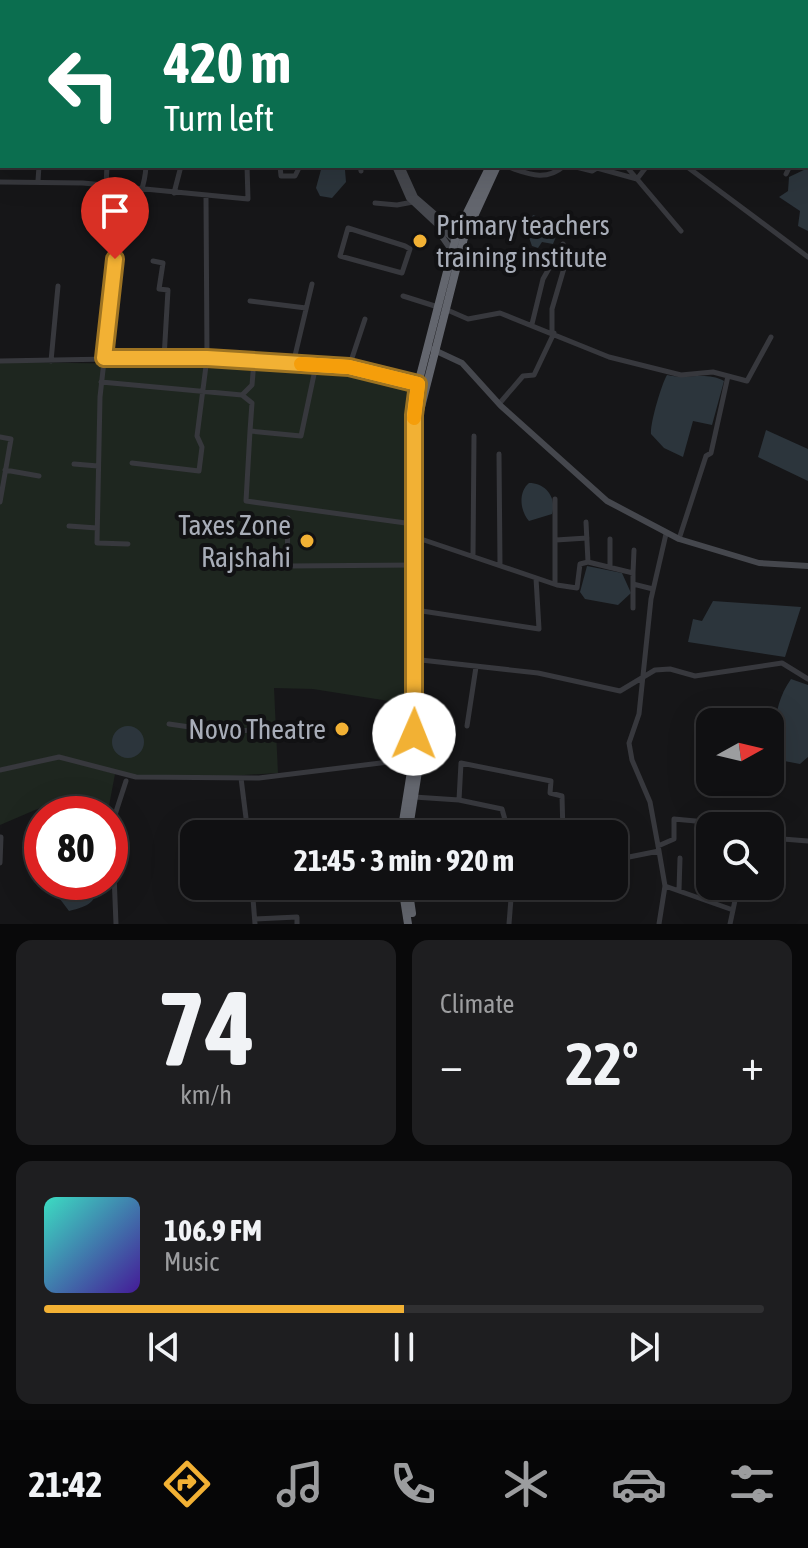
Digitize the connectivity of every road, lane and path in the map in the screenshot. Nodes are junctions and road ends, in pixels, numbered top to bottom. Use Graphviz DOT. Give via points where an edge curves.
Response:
graph roads {
  1 [pos="39,168"];
  2 [pos="107,168"];
  3 [pos="146,168"];
  4 [pos="180,168"];
  5 [pos="247,168"];
  6 [pos="280,168"];
  7 [pos="299,168"];
  8 [pos="399,168"];
  9 [pos="399,168"];
  10 [pos="489,168"];
  11 [pos="496,168"];
  12 [pos="511,168"];
  13 [pos="562,168"];
  14 [pos="597,168"];
  15 [pos="628,168"];
  16 [pos="645,168"];
  17 [pos="689,168"];
  18 [pos="789,168"];
  19 [pos="786,174"];
  20 [pos="637,179"];
  21 [pos="38,181"];
  22 [pos="0,182"];
  23 [pos="106,185"];
  24 [pos="143,190"];
  25 [pos="174,193"];
  26 [pos="206,196"];
  27 [pos="413,202"];
  28 [pos="375,203"];
  29 [pos="436,222"];
  30 [pos="462,222"];
  31 [pos="681,231"];
  32 [pos="459,240"];
  33 [pos="563,244"];
  34 [pos="410,249"];
  35 [pos="452,252"];
  36 [pos="808,257"];
  37 [pos="567,258"];
  38 [pos="153,261"];
  39 [pos="312,284"];
  40 [pos="58,286"];
  41 [pos="403,296"];
  42 [pos="250,301"];
  43 [pos="306,308"];
  44 [pos="441,308"];
  45 [pos="365,319"];
  46 [pos="532,324"];
  47 [pos="553,332"];
  48 [pos="771,337"];
  49 [pos="430,349"];
  50 [pos="104,358"];
  51 [pos="164,358"];
  52 [pos="207,358"];
  53 [pos="0,361"];
  54 [pos="51,361"];
  55 [pos="254,361"];
  56 [pos="293,364"];
  57 [pos="316,365"];
  58 [pos="349,367"];
  59 [pos="728,376"];
  60 [pos="101,382"];
  61 [pos="421,385"];
  62 [pos="203,392"];
  63 [pos="242,395"];
  64 [pos="499,404"];
  65 [pos="250,431"];
  66 [pos="474,436"];
  67 [pos="0,437"];
  68 [pos="499,454"];
  69 [pos="132,463"];
  70 [pos="74,464"];
  71 [pos="98,466"];
  72 [pos="5,470"];
  73 [pos="39,476"];
  74 [pos="555,499"];
  75 [pos="0,502"];
  76 [pos="288,518"];
  77 [pos="586,522"];
  78 [pos="414,524"];
  79 [pos="69,526"];
  80 [pos="97,528"];
  81 [pos="666,534"];
  82 [pos="587,538"];
  83 [pos="421,539"];
  84 [pos="610,539"];
  85 [pos="679,539"];
  86 [pos="555,540"];
  87 [pos="128,544"];
  88 [pos="634,550"];
  89 [pos="473,556"];
  90 [pos="588,562"];
  91 [pos="418,564"];
  92 [pos="500,565"];
  93 [pos="808,566"];
  94 [pos="610,567"];
  95 [pos="633,573"];
  96 [pos="536,578"];
  97 [pos="555,584"];
  98 [pos="633,584"];
  99 [pos="653,589"];
  100 [pos="633,608"];
  101 [pos="422,611"];
  102 [pos="419,660"];
  103 [pos="476,667"];
  104 [pos="646,673"];
  105 [pos="808,679"];
  106 [pos="169,724"];
  107 [pos="467,726"];
  108 [pos="268,729"];
  109 [pos="417,759"];
  110 [pos="0,770"];
  111 [pos="241,778"];
  112 [pos="126,781"];
  113 [pos="411,796"];
  114 [pos="459,800"];
  115 [pos="246,820"];
  116 [pos="405,820"];
  117 [pos="409,820"];
  118 [pos="505,820"];
  119 [pos="563,820"];
  120 [pos="696,821"];
  121 [pos="1,837"];
  122 [pos="784,839"];
  123 [pos="808,841"];
  124 [pos="658,849"];
  125 [pos="628,856"];
  126 [pos="680,858"];
  127 [pos="0,863"];
  128 [pos="665,886"];
  129 [pos="679,890"];
  130 [pos="253,900"];
  131 [pos="405,900"];
  132 [pos="409,900"];
  133 [pos="511,900"];
  134 [pos="735,900"];
  135 [pos="733,910"];
  136 [pos="255,922"];
  137 [pos="116,924"];
  138 [pos="297,924"];
  139 [pos="411,924"];
  140 [pos="509,924"];
  141 [pos="659,924"];
  142 [pos="730,924"];
  1 -- 21 [label="street"];
  2 -- 23 [label="street"];
  3 -- 24 [label="street"];
  4 -- 25 [label="street"];
  5 -- 26 [label="street" via="248,199"];
  6 -- 7 [label="street" via="281,176 288,177"];
  8 -- 27 [label="street"];
  9 -- 29 [label="street"];
  10 -- 30 [label="highway"];
  11 -- 32 [label="highway"];
  12 -- 13 [label="street" via="538,177 553,176"];
  14 -- 20 [label="street"];
  15 -- 20 [label="street"];
  16 -- 20 [label="street"];
  17 -- 36 [label="street"];
  18 -- 19 [label="street"];
  20 -- 31 [label="street"];
  21 -- 22 [label="street"];
  21 -- 23 [label="street"];
  23 -- 24 [label="street"];
  24 -- 25 [label="street"];
  24 -- 50 [label="street" via="118,236"];
  25 -- 26 [label="street"];
  26 -- 52 [label="street"];
  27 -- 28 [label="street"];
  27 -- 29 [label="street"];
  29 -- 30 [label="street"];
  29 -- 32 [label="street"];
  29 -- 35 [label="street"];
  30 -- 32 [label="highway"];
  32 -- 35 [label="highway"];
  32 -- 44 [label="highway"];
  33 -- 46 [label="street" via="543,279"];
  34 -- 34 [label="street" via="402,273 340,256 348,228"];
  35 -- 44 [label="highway"];
  37 -- 47 [label="street" via="552,309"];
  38 -- 51 [label="street" via="163,263 159,289 168,290"];
  39 -- 43 [label="street"];
  40 -- 54 [label="street"];
  41 -- 44 [label="street"];
  42 -- 43 [label="street"];
  43 -- 56 [label="street"];
  44 -- 46 [label="street" via="468,319 500,313"];
  44 -- 49 [label="highway"];
  45 -- 58 [label="street"];
  46 -- 47 [label="street"];
  47 -- 59 [label="street" via="609,357 681,375"];
  47 -- 64 [label="street" via="534,375 523,376"];
  48 -- 59 [label="street" via="747,381"];
  49 -- 61 [label="highway"];
  49 -- 64 [label="street" via="462,363"];
  50 -- 51 [label="street"];
  50 -- 54 [label="street"];
  50 -- 60 [label="street"];
  51 -- 52 [label="street"];
  52 -- 55 [label="street"];
  52 -- 62 [label="street"];
  53 -- 54 [label="street"];
  55 -- 56 [label="street"];
  55 -- 63 [label="street" via="252,385"];
  56 -- 57 [label="street"];
  57 -- 58 [label="street"];
  57 -- 65 [label="street" via="301,436"];
  58 -- 61 [label="street"];
  59 -- 85 [label="street" via="711,453"];
  60 -- 62 [label="street"];
  60 -- 71 [label="street"];
  61 -- 78 [label="highway" via="414,415"];
  61 -- 83 [label="highway"];
  62 -- 63 [label="street"];
  62 -- 69 [label="street" via="199,471"];
  63 -- 65 [label="street" via="252,403"];
  64 -- 81 [label="street" via="607,501"];
  65 -- 78 [label="street" via="246,501"];
  66 -- 89 [label="street"];
  67 -- 72 [label="street" via="11,439"];
  68 -- 92 [label="street"];
  70 -- 71 [label="street"];
  71 -- 80 [label="street"];
  72 -- 73 [label="street"];
  72 -- 75 [label="street"];
  74 -- 86 [label="street"];
  76 -- 91 [label="street" via="287,566"];
  77 -- 82 [label="street"];
  78 -- 91 [label="highway"];
  79 -- 80 [label="street"];
  80 -- 87 [label="street" via="97,543"];
  81 -- 85 [label="street"];
  81 -- 99 [label="street"];
  82 -- 86 [label="street"];
  82 -- 90 [label="street"];
  83 -- 89 [label="street"];
  83 -- 91 [label="highway"];
  84 -- 94 [label="street"];
  85 -- 93 [label="street" via="759,563"];
  86 -- 97 [label="street"];
  88 -- 95 [label="street"];
  89 -- 92 [label="street"];
  90 -- 94 [label="street"];
  90 -- 97 [label="street" via="580,564 577,588"];
  91 -- 101 [label="highway"];
  91 -- 102 [label="highway"];
  92 -- 96 [label="street"];
  94 -- 95 [label="street"];
  95 -- 98 [label="street"];
  96 -- 97 [label="street"];
  96 -- 101 [label="street" via="539,629"];
  98 -- 99 [label="street"];
  98 -- 100 [label="street"];
  99 -- 104 [label="street"];
  101 -- 102 [label="highway"];
  102 -- 103 [label="street"];
  102 -- 109 [label="highway"];
  103 -- 104 [label="street" via="538,673 620,691"];
  103 -- 107 [label="street"];
  104 -- 105 [label="street" via="670,669 695,676 782,663"];
  104 -- 124 [label="street" via="629,743 650,802"];
  106 -- 108 [label="street" via="224,732"];
  109 -- 111 [label="street"];
  109 -- 113 [label="highway"];
  110 -- 111 [label="street" via="59,757 136,777"];
  111 -- 115 [label="street"];
  112 -- 137 [label="street" via="112,824"];
  113 -- 114 [label="street"];
  113 -- 116 [label="highway"];
  113 -- 117 [label="highway"];
  114 -- 118 [label="street" via="502,809"];
  114 -- 119 [label="street" via="461,763 551,781 550,793 562,796"];
  120 -- 124 [label="street" via="674,819 674,839"];
  121 -- 127 [label="street"];
  122 -- 123 [label="street"];
  124 -- 125 [label="street"];
  124 -- 128 [label="street"];
  126 -- 129 [label="street"];
  128 -- 129 [label="street"];
  128 -- 141 [label="street"];
  129 -- 135 [label="street"];
  130 -- 136 [label="street"];
  131 -- 139 [label="highway"];
  132 -- 139 [label="highway"];
  133 -- 140 [label="street"];
  134 -- 135 [label="street"];
  135 -- 142 [label="street"];
  136 -- 138 [label="street" via="297,917"];
}
